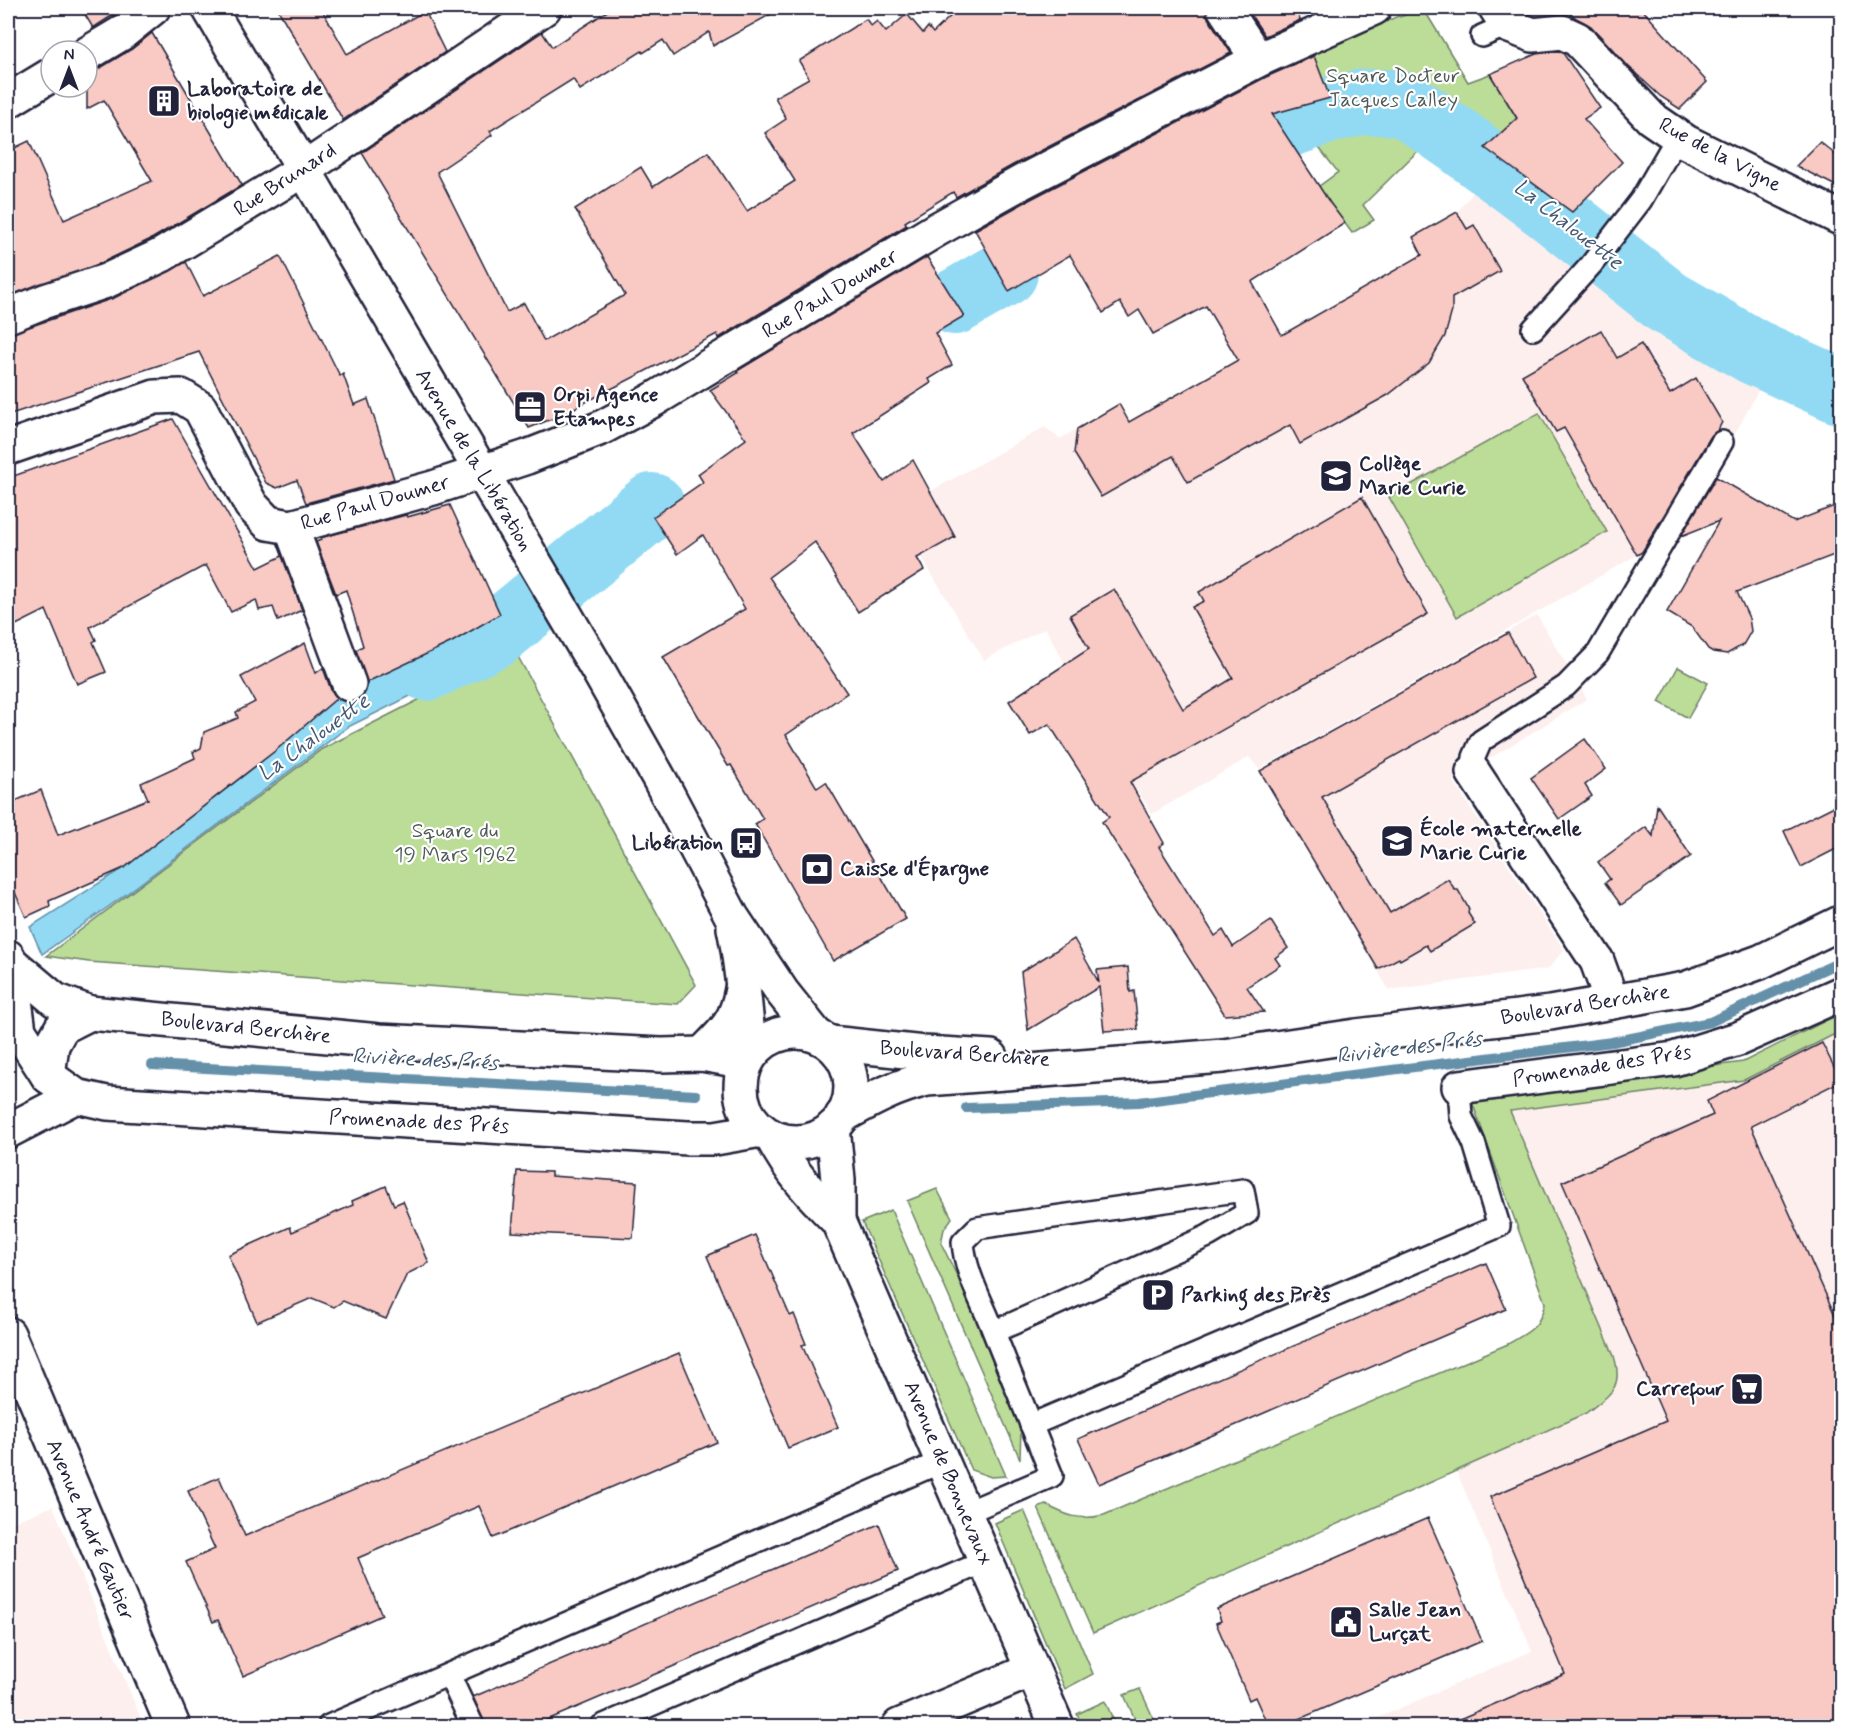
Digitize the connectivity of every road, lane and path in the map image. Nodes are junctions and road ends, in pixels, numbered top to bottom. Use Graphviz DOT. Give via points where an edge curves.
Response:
graph roads {
  1 [pos="153,8"];
  2 [pos="208,8"];
  3 [pos="544,8"];
  4 [pos="1224,8"];
  5 [pos="1374,8"];
  6 [pos="1495,23"];
  7 [pos="99,47"];
  8 [pos="1258,60"];
  9 [pos="39,82"];
  10 [pos="8,101"];
  11 [pos="1678,136"];
  12 [pos="303,170"];
  13 [pos="1842,219"];
  14 [pos="8,316"];
  15 [pos="1533,329"];
  16 [pos="1722,442"];
  17 [pos="8,448"];
  18 [pos="480,472"];
  19 [pos="279,525"];
  20 [pos="350,684"];
  21 [pos="1473,772"];
  22 [pos="732,917"];
  23 [pos="1842,922"];
  24 [pos="9,960"];
  25 [pos="742,989"];
  26 [pos="1842,993"];
  27 [pos="1612,1002"];
  28 [pos="90,1013"];
  29 [pos="824,1039"];
  30 [pos="702,1054"];
  31 [pos="748,1058"];
  32 [pos="1101,1064"];
  33 [pos="48,1076"];
  34 [pos="1459,1087"];
  35 [pos="76,1096"];
  36 [pos="838,1122"];
  37 [pos="8,1131"];
  38 [pos="767,1133"];
  39 [pos="838,1221"];
  40 [pos="994,1332"];
  41 [pos="8,1334"];
  42 [pos="1031,1425"];
  43 [pos="943,1461"];
  44 [pos="965,1513"];
  45 [pos="986,1561"];
  46 [pos="1032,1670"];
  47 [pos="449,1675"];
  48 [pos="173,1726"];
  49 [pos="328,1726"];
  50 [pos="473,1726"];
  51 [pos="602,1726"];
  52 [pos="899,1726"];
  53 [pos="1057,1726"];
  1 -- 7 [label="street"];
  2 -- 12 [label="street, Avenue de la Libération"];
  3 -- 12 [label="street, Rue Brunard"];
  4 -- 8 [label="street"];
  5 -- 8 [label="street, Rue Paul Doumer"];
  6 -- 11 [label="street, Rue de la Vigne" via="1533,35 1562,32 1577,39 1650,118"];
  8 -- 18 [label="street, Rue Paul Doumer" via="936,230 601,429"];
  9 -- 10 [label="street"];
  11 -- 13 [label="street, Rue de la Vigne"];
  11 -- 15 [label="lane" via="1641,200 1591,265"];
  12 -- 14 [label="street, Rue Brunard" via="162,255 106,281"];
  12 -- 18 [label="street, Avenue de la Libération"];
  16 -- 21 [label="lane" via="1598,652 1566,686 1481,741"];
  17 -- 19 [label="street" via="155,398 181,396 200,408 251,505"];
  18 -- 19 [label="street, Rue Paul Doumer" via="433,488"];
  18 -- 22 [label="street, Avenue de la Libération" via="660,780"];
  19 -- 20 [label="street"];
  21 -- 27 [label="street" via="1598,961"];
  22 -- 25 [label="street, Avenue de la Libération"];
  22 -- 29 [label="street, Avenue de la Libération" via="782,992"];
  23 -- 27 [label="street, Boulevard Berchère" via="1760,962 1685,989"];
  24 -- 28 [label="street, Boulevard Berchère" via="55,1000"];
  24 -- 33 [label="street" via="19,1031"];
  25 -- 30 [label="street" via="731,1024"];
  25 -- 31 [label="street, Avenue de la Libération"];
  26 -- 34 [label="street, Promenade des Prés" via="1738,1039 1674,1059"];
  27 -- 32 [label="street, Boulevard Berchère" via="1223,1056"];
  28 -- 30 [label="street, Boulevard Berchère" via="379,1041"];
  28 -- 33 [label="street" via="62,1027 52,1045"];
  29 -- 31 [label="street" via="799,1031 781,1033 764,1041"];
  29 -- 32 [label="street, Boulevard Berchère" via="924,1053"];
  29 -- 36 [label="street" via="838,1051 849,1071 851,1095"];
  30 -- 31 [label="street, Boulevard Berchère"];
  31 -- 38 [label="street" via="741,1076 743,1106"];
  32 -- 36 [label="street, Boulevard Berchère" via="927,1079 885,1092"];
  33 -- 35 [label="street"];
  34 -- 42 [label="lane" via="1461,1116 1474,1143 1499,1226"];
  35 -- 37 [label="street"];
  35 -- 38 [label="street, Promenade des Prés" via="107,1103 688,1138"];
  36 -- 38 [label="street" via="804,1141 794,1142"];
  36 -- 39 [label="street, Avenue de Bonnevaux"];
  38 -- 39 [label="street, Avenue de Bonnevaux" via="786,1163"];
  39 -- 43 [label="street, Avenue de Bonnevaux"];
  40 -- 40 [label="lane" via="964,1258 963,1242 977,1228 1243,1190 1247,1213 1208,1236"];
  40 -- 42 [label="lane"];
  41 -- 48 [label="street, Avenue André Gautier"];
  42 -- 44 [label="lane" via="1052,1476"];
  43 -- 44 [label="street, Avenue de Bonnevaux"];
  43 -- 47 [label="lane"];
  44 -- 45 [label="street, Avenue de Bonnevaux"];
  45 -- 46 [label="street, Avenue de Bonnevaux"];
  45 -- 51 [label="lane"];
  46 -- 52 [label="street"];
  46 -- 53 [label="street, Avenue de Bonnevaux"];
  47 -- 49 [label="lane"];
  47 -- 50 [label="lane"];
}
